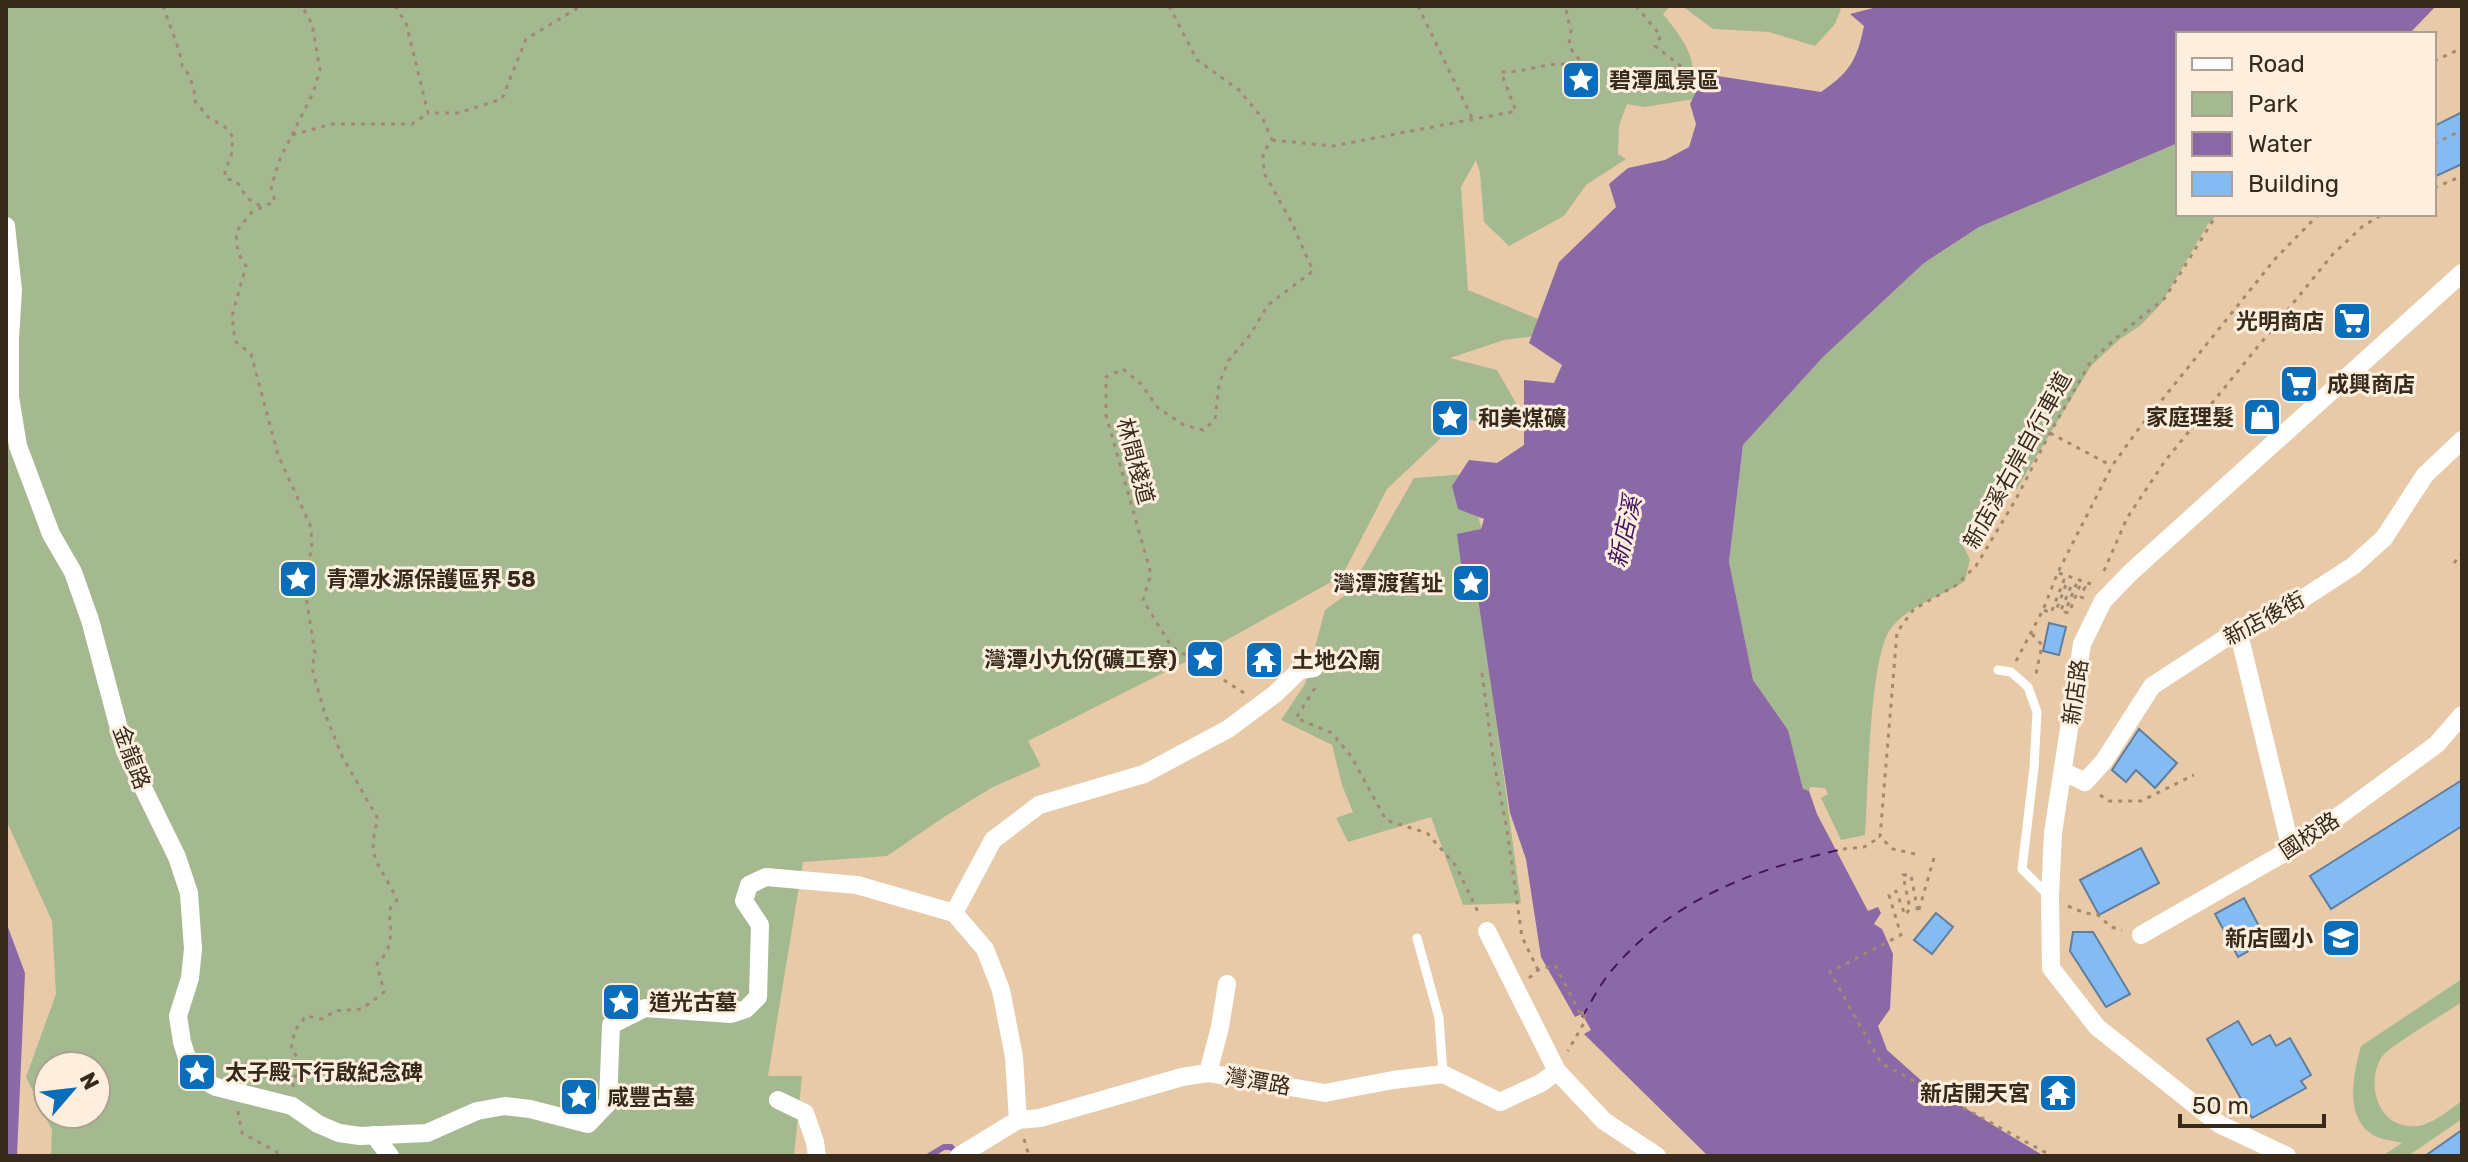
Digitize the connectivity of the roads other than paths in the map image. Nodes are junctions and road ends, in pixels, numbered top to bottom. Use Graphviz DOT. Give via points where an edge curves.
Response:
graph roads {
  1 [pos="6,226"];
  2 [pos="2462,273"];
  3 [pos="2462,440"];
  4 [pos="2238,630"];
  5 [pos="1314,668"];
  6 [pos="1998,670"];
  7 [pos="2462,715"];
  8 [pos="2064,772"];
  9 [pos="2291,849"];
  10 [pos="2050,896"];
  11 [pos="954,913"];
  12 [pos="1487,931"];
  13 [pos="2141,935"];
  14 [pos="1417,938"];
  15 [pos="1227,984"];
  16 [pos="1557,1071"];
  17 [pos="1208,1073"];
  18 [pos="1443,1074"];
  19 [pos="778,1100"];
  20 [pos="1018,1120"];
  21 [pos="374,1135"];
  22 [pos="390,1156"];
  23 [pos="817,1156"];
  24 [pos="959,1156"];
  25 [pos="1657,1156"];
  26 [pos="2287,1156"];
  1 -- 21 [label="street, 金龍路" via="13,290 10,397 18,446 98,641 125,751 189,893 193,949 178,1016 188,1061 199,1078 216,1087 292,1106 339,1133"];
  2 -- 8 [label="street, 新店路" via="2103,601 2082,644"];
  3 -- 4 [label="street, 新店後街" via="2425,475 2384,538 2353,566 2290,607"];
  4 -- 8 [label="street, 新店後街" via="2152,686 2085,782"];
  4 -- 9 [label="street"];
  5 -- 11 [label="street" via="1300,670 1228,729 1144,774 1039,805 993,840"];
  6 -- 10 [label="lane" via="2011,672 2028,687 2037,712 2022,869"];
  7 -- 9 [label="street, 國校路" via="2437,744"];
  8 -- 10 [label="street, 新店路" via="2053,833"];
  9 -- 13 [label="street, 國校路"];
  10 -- 26 [label="street, 新店路" via="2051,968 2097,1027 2219,1124"];
  11 -- 20 [label="street" via="985,949 1001,990 1014,1057"];
  11 -- 21 [label="street, 金龍路" via="857,885 766,877 749,885 744,901 760,925 758,997 731,1014 645,1008 611,1025 608,1103 588,1124 505,1106 477,1111 427,1133"];
  12 -- 16 [label="street"];
  14 -- 18 [label="lane" via="1439,1018"];
  15 -- 17 [label="street"];
  16 -- 18 [label="street" via="1500,1102"];
  16 -- 25 [label="street" via="1604,1121"];
  17 -- 18 [label="street, 灣潭路" via="1325,1093"];
  17 -- 20 [label="street, 灣潭路"];
  19 -- 23 [label="street" via="805,1113"];
  20 -- 24 [label="street, 灣潭路"];
  21 -- 22 [label="street"];
}
